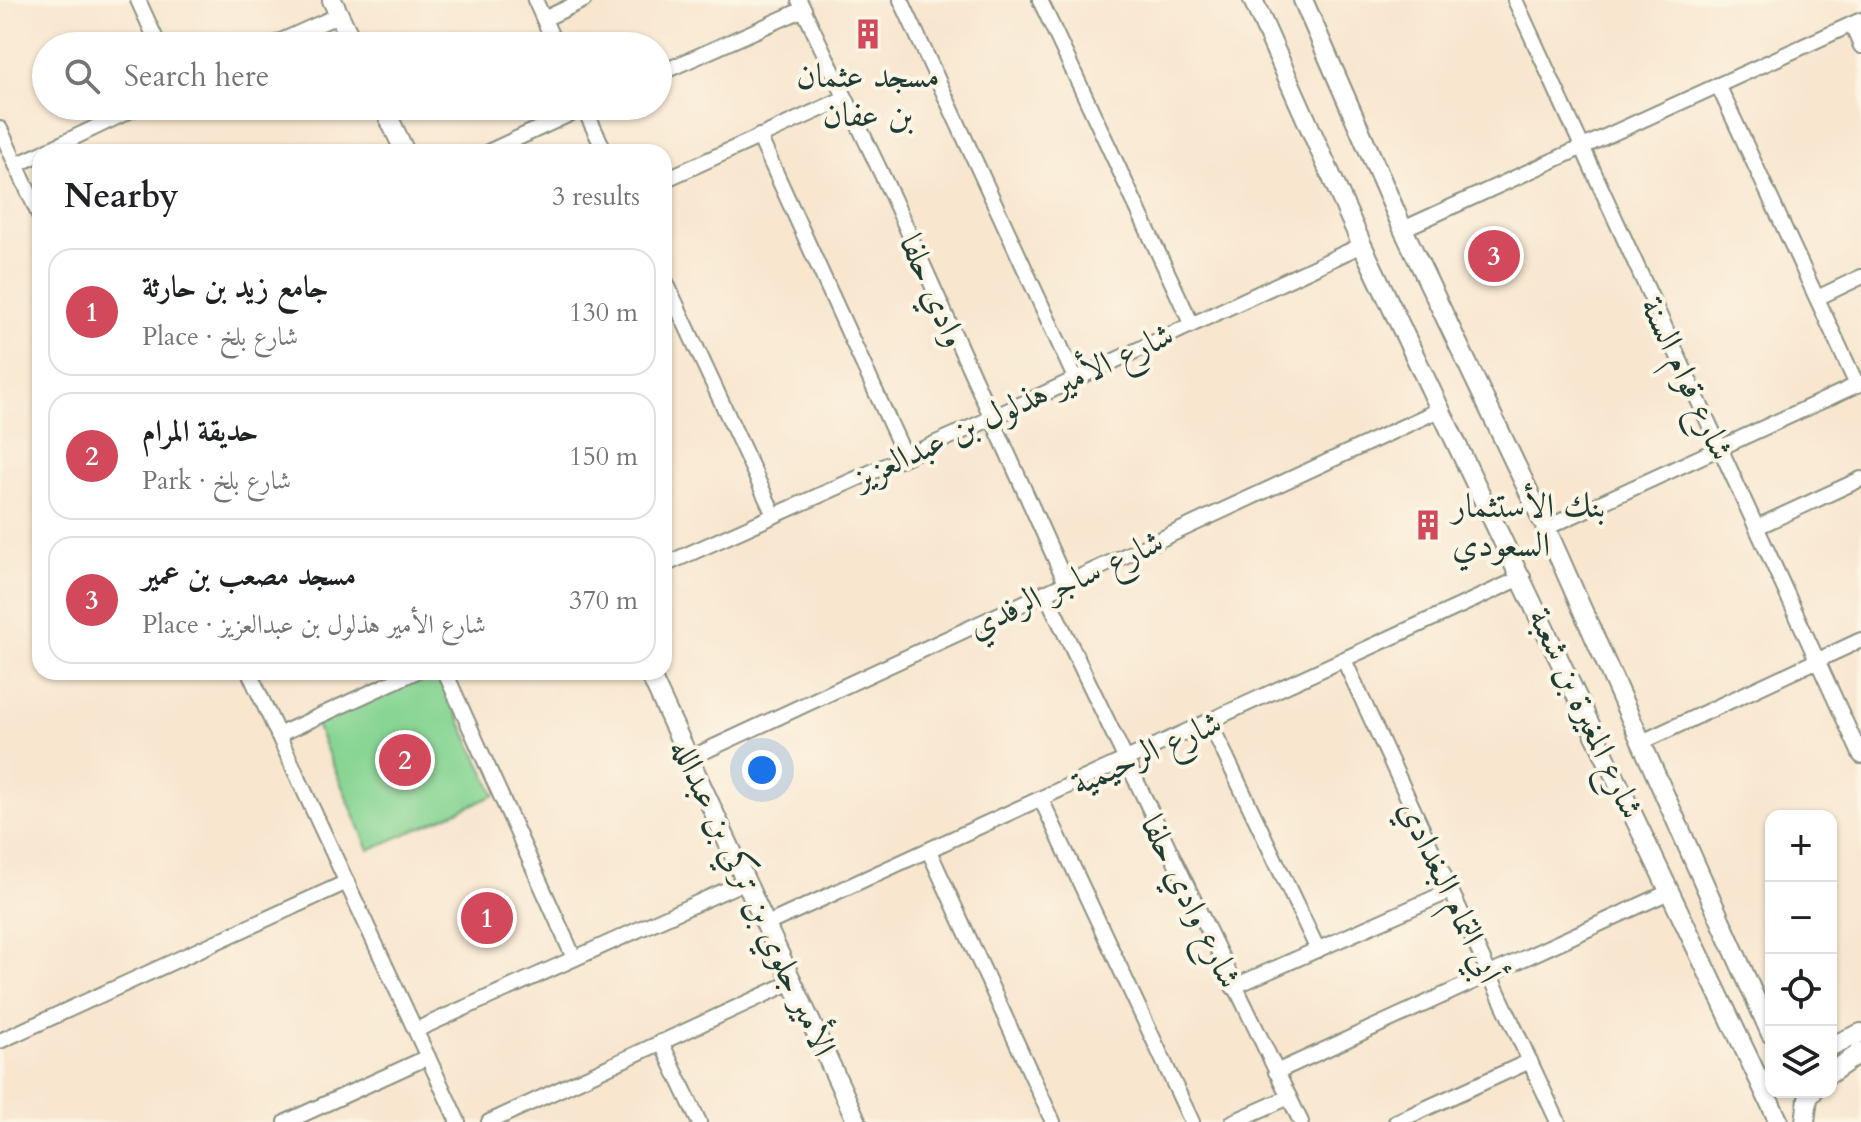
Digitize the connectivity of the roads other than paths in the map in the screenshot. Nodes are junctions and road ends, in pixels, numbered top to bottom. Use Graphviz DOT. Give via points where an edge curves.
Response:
graph roads {
  1 [pos="138,0"];
  2 [pos="535,0"];
  3 [pos="584,0"];
  4 [pos="901,0"];
  5 [pos="1040,0"];
  6 [pos="1253,0"];
  7 [pos="1303,0"];
  8 [pos="1515,0"];
  9 [pos="801,5"];
  10 [pos="335,7"];
  11 [pos="544,19"];
  12 [pos="1856,23"];
  13 [pos="153,32"];
  14 [pos="293,32"];
  15 [pos="347,32"];
  16 [pos="550,32"];
  17 [pos="1861,46"];
  18 [pos="672,67"];
  19 [pos="1718,85"];
  20 [pos="843,99"];
  21 [pos="111,120"];
  22 [pos="390,120"];
  23 [pos="556,120"];
  24 [pos="590,120"];
  25 [pos="0,129"];
  26 [pos="759,136"];
  27 [pos="61,144"];
  28 [pos="401,144"];
  29 [pos="505,144"];
  30 [pos="601,144"];
  31 [pos="1583,146"];
  32 [pos="32,158"];
  33 [pos="16,165"];
  34 [pos="672,176"];
  35 [pos="32,200"];
  36 [pos="1403,229"];
  37 [pos="1362,245"];
  38 [pos="1861,277"];
  39 [pos="672,295"];
  40 [pos="1817,298"];
  41 [pos="1191,323"];
  42 [pos="1075,378"];
  43 [pos="1859,384"];
  44 [pos="1441,409"];
  45 [pos="992,418"];
  46 [pos="1720,448"];
  47 [pos="905,456"];
  48 [pos="1861,479"];
  49 [pos="774,515"];
  50 [pos="1757,527"];
  51 [pos="1546,528"];
  52 [pos="672,561"];
  53 [pos="1523,577"];
  54 [pos="1066,583"];
  55 [pos="1045,592"];
  56 [pos="1861,640"];
  57 [pos="1344,660"];
  58 [pos="1816,660"];
  59 [pos="253,680"];
  60 [pos="398,680"];
  61 [pos="449,680"];
  62 [pos="653,680"];
  63 [pos="1210,723"];
  64 [pos="278,735"];
  65 [pos="1642,742"];
  66 [pos="1861,756"];
  67 [pos="690,758"];
  68 [pos="1125,760"];
  69 [pos="1041,799"];
  70 [pos="929,851"];
  71 [pos="746,881"];
  72 [pos="347,882"];
  73 [pos="1450,891"];
  74 [pos="1671,891"];
  75 [pos="767,924"];
  76 [pos="1318,950"];
  77 [pos="574,958"];
  78 [pos="1490,975"];
  79 [pos="794,981"];
  80 [pos="1233,987"];
  81 [pos="1767,1026"];
  82 [pos="416,1030"];
  83 [pos="1861,1033"];
  84 [pos="0,1041"];
  85 [pos="661,1042"];
  86 [pos="1837,1043"];
  87 [pos="1861,1052"];
  88 [pos="428,1057"];
  89 [pos="1530,1061"];
  90 [pos="1837,1069"];
  91 [pos="1276,1072"];
  92 [pos="1289,1097"];
  93 [pos="1808,1098"];
  94 [pos="1422,1117"];
  95 [pos="286,1122"];
  96 [pos="458,1122"];
  97 [pos="489,1122"];
  98 [pos="699,1122"];
  99 [pos="857,1122"];
  100 [pos="1053,1122"];
  101 [pos="1192,1122"];
  102 [pos="1233,1122"];
  103 [pos="1301,1122"];
  104 [pos="1396,1122"];
  105 [pos="1558,1122"];
  106 [pos="1779,1122"];
  107 [pos="1805,1122"];
  1 -- 13 [label="street"];
  2 -- 11 [label="street"];
  3 -- 11 [label="street"];
  4 -- 42 [label="street"];
  5 -- 41 [label="street"];
  6 -- 37 [label="street, شارع المغيرة بن شعبة"];
  7 -- 36 [label="street, شارع المغيرة بن شعبة"];
  8 -- 31 [label="street, شارع قوام السنة"];
  9 -- 18 [label="street"];
  9 -- 20 [label="street, وادي حلفا"];
  10 -- 14 [label="street"];
  10 -- 15 [label="street"];
  11 -- 16 [label="street"];
  12 -- 17 [label="street"];
  12 -- 19 [label="street"];
  19 -- 31 [label="street"];
  19 -- 40 [label="street"];
  20 -- 26 [label="street"];
  20 -- 45 [label="street, وادي حلفا"];
  21 -- 27 [label="street"];
  22 -- 28 [label="street"];
  23 -- 29 [label="street"];
  24 -- 30 [label="street"];
  25 -- 33 [label="street"];
  26 -- 34 [label="street"];
  26 -- 47 [label="street"];
  31 -- 36 [label="street"];
  31 -- 46 [label="street, شارع قوام السنة"];
  32 -- 33 [label="street"];
  33 -- 35 [label="street"];
  36 -- 51 [label="street, شارع المغيرة بن شعبة"];
  37 -- 41 [label="street, شارع الأمير هذلول بن عبدالعزيز"];
  37 -- 44 [label="street, شارع المغيرة بن شعبة"];
  38 -- 40 [label="street"];
  39 -- 49 [label="street"];
  40 -- 43 [label="street"];
  41 -- 42 [label="street, شارع الأمير هذلول بن عبدالعزيز"];
  42 -- 45 [label="street, شارع الأمير هذلول بن عبدالعزيز"];
  43 -- 46 [label="street"];
  44 -- 53 [label="street, شارع المغيرة بن شعبة"];
  44 -- 54 [label="street, شارع ساجر الرفدي"];
  45 -- 47 [label="street, شارع الأمير هذلول بن عبدالعزيز"];
  45 -- 54 [label="street, وادي حلفا"];
  46 -- 50 [label="street, شارع قوام السنة"];
  46 -- 51 [label="street"];
  47 -- 49 [label="street, شارع الأمير هذلول بن عبدالعزيز"];
  48 -- 50 [label="street"];
  49 -- 52 [label="street, شارع الأمير هذلول بن عبدالعزيز"];
  50 -- 58 [label="street, شارع قوام السنة"];
  51 -- 65 [label="street, شارع المغيرة بن شعبة"];
  53 -- 57 [label="street, شارع الرحيمية"];
  53 -- 74 [label="street, شارع المغيرة بن شعبة"];
  54 -- 55 [label="street, شارع ساجر الرفدي"];
  55 -- 67 [label="street, شارع ساجر الرفدي"];
  55 -- 68 [label="street, شارع وادي حلفا"];
  56 -- 58 [label="street"];
  57 -- 63 [label="street, شارع الرحيمية"];
  57 -- 73 [label="street, أبي التمام البغدادي"];
  58 -- 65 [label="street"];
  58 -- 66 [label="street, شارع قوام السنة"];
  59 -- 64 [label="street"];
  60 -- 64 [label="street"];
  61 -- 77 [label="street"];
  62 -- 67 [label="street, الأمير جلوي بن تركي بن عبدالله"];
  63 -- 68 [label="street, شارع الرحيمية"];
  63 -- 76 [label="street"];
  64 -- 72 [label="street"];
  65 -- 81 [label="street, شارع المغيرة بن شعبة"];
  67 -- 71 [label="street, الأمير جلوي بن تركي بن عبدالله"];
  68 -- 69 [label="street, شارع الرحيمية"];
  68 -- 80 [label="street, شارع وادي حلفا"];
  69 -- 70 [label="street, شارع الرحيمية"];
  69 -- 101 [label="street"];
  70 -- 75 [label="street, شارع الرحيمية"];
  70 -- 100 [label="street"];
  71 -- 75 [label="street, الأمير جلوي بن تركي بن عبدالله"];
  71 -- 77 [label="street"];
  72 -- 82 [label="street"];
  72 -- 84 [label="street"];
  73 -- 76 [label="street"];
  73 -- 78 [label="street, أبي التمام البغدادي"];
  74 -- 78 [label="street"];
  74 -- 106 [label="street, شارع المغيرة بن شعبة"];
  75 -- 79 [label="street, الأمير جلوي بن تركي بن عبدالله"];
  76 -- 80 [label="street"];
  77 -- 82 [label="street"];
  78 -- 89 [label="street, أبي التمام البغدادي"];
  78 -- 91 [label="street"];
  79 -- 85 [label="street"];
  79 -- 99 [label="street, الأمير جلوي بن تركي بن عبدالله"];
  80 -- 91 [label="street, شارع وادي حلفا"];
  82 -- 88 [label="street"];
  83 -- 86 [label="street"];
  85 -- 97 [label="street"];
  85 -- 98 [label="street"];
  87 -- 90 [label="street"];
  88 -- 95 [label="street"];
  88 -- 96 [label="street"];
  89 -- 94 [label="street"];
  89 -- 105 [label="street, أبي التمام البغدادي"];
  91 -- 92 [label="street, شارع وادي حلفا"];
  92 -- 102 [label="street"];
  92 -- 103 [label="street, شارع وادي حلفا"];
  93 -- 107 [label="street"];
  94 -- 104 [label="street"];
}
